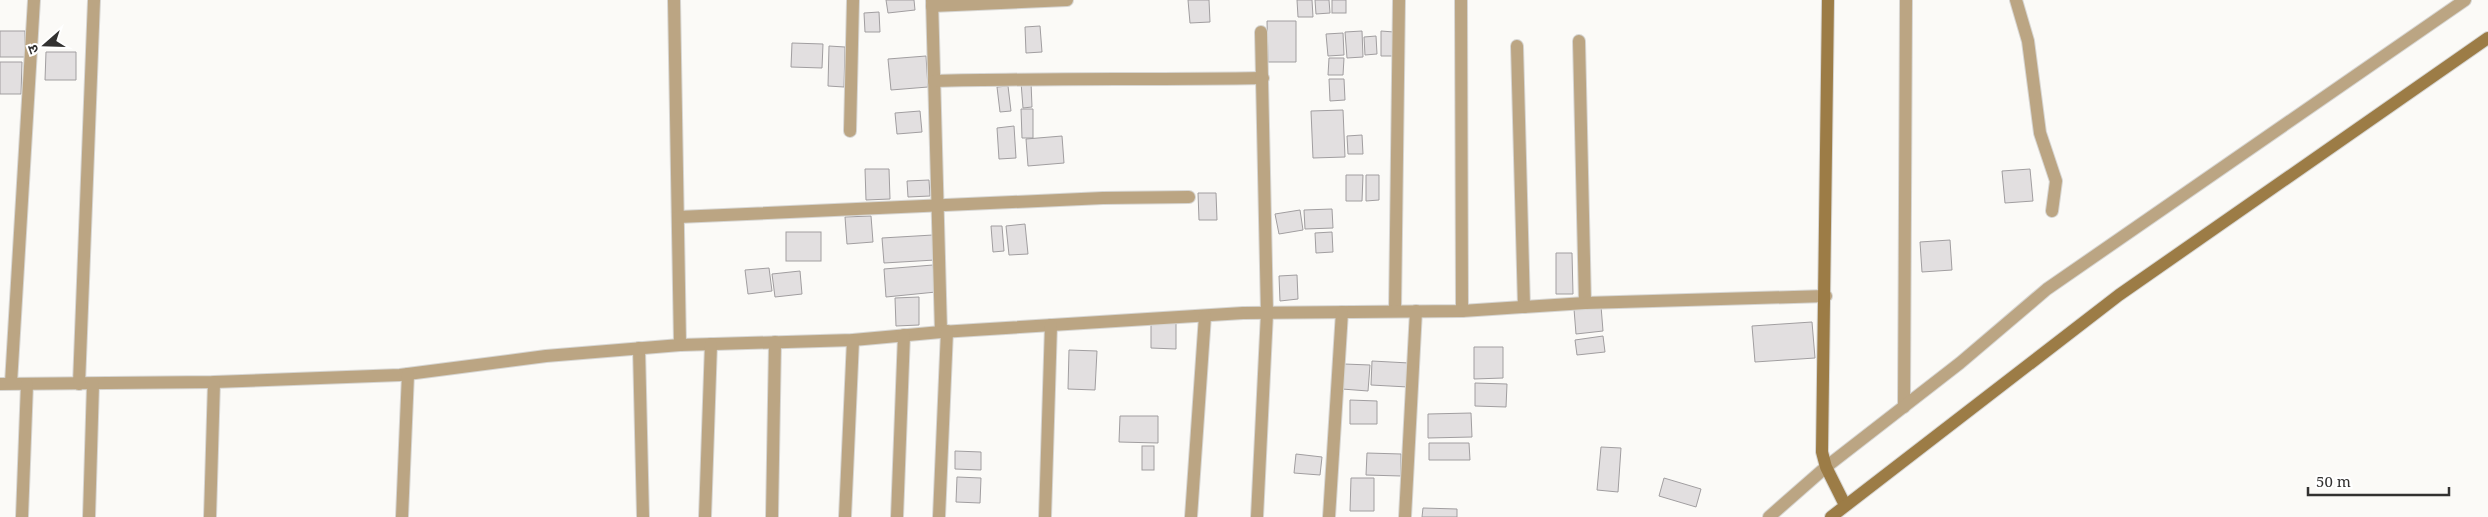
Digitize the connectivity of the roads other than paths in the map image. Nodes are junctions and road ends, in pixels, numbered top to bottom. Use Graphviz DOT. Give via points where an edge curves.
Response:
graph roads {
  1 [pos="34,0"];
  2 [pos="94,0"];
  3 [pos="674,0"];
  4 [pos="853,0"];
  5 [pos="1067,0"];
  6 [pos="1399,0"];
  7 [pos="1461,0"];
  8 [pos="1828,0"];
  9 [pos="1906,0"];
  10 [pos="2016,0"];
  11 [pos="2465,0"];
  12 [pos="932,3"];
  13 [pos="1262,32"];
  14 [pos="2488,38"];
  15 [pos="1579,41"];
  16 [pos="1517,46"];
  17 [pos="1263,78"];
  18 [pos="934,82"];
  19 [pos="850,131"];
  20 [pos="1189,197"];
  21 [pos="938,206"];
  22 [pos="2052,211"];
  23 [pos="678,216"];
  24 [pos="1826,296"];
  25 [pos="1585,303"];
  26 [pos="1524,307"];
  27 [pos="1395,311"];
  28 [pos="1416,311"];
  29 [pos="1462,311"];
  30 [pos="1342,312"];
  31 [pos="1267,313"];
  32 [pos="1205,316"];
  33 [pos="1051,325"];
  34 [pos="944,331"];
  35 [pos="904,335"];
  36 [pos="853,340"];
  37 [pos="775,342"];
  38 [pos="680,344"];
  39 [pos="711,344"];
  40 [pos="639,348"];
  41 [pos="408,374"];
  42 [pos="214,382"];
  43 [pos="5,384"];
  44 [pos="27,384"];
  45 [pos="79,384"];
  46 [pos="92,384"];
  47 [pos="1904,407"];
  48 [pos="1826,467"];
  49 [pos="1845,506"];
  50 [pos="22,517"];
  51 [pos="89,517"];
  52 [pos="210,517"];
  53 [pos="402,517"];
  54 [pos="643,517"];
  55 [pos="705,517"];
  56 [pos="772,517"];
  57 [pos="846,517"];
  58 [pos="897,517"];
  59 [pos="939,517"];
  60 [pos="1045,517"];
  61 [pos="1191,517"];
  62 [pos="1257,517"];
  63 [pos="1328,517"];
  64 [pos="1405,517"];
  65 [pos="1769,517"];
  66 [pos="1831,517"];
  1 -- 43 [label="street"];
  2 -- 45 [label="street"];
  3 -- 23 [label="street"];
  4 -- 19 [label="street"];
  5 -- 12 [label="street"];
  6 -- 27 [label="street"];
  7 -- 29 [label="street"];
  8 -- 24 [label="street"];
  9 -- 47 [label="street"];
  10 -- 22 [label="street" via="2028,41 2040,133 2056,181"];
  11 -- 47 [label="street" via="2047,289"];
  12 -- 18 [label="street"];
  13 -- 17 [label="street"];
  14 -- 49 [label="street" via="2119,294"];
  15 -- 25 [label="street"];
  16 -- 26 [label="street"];
  17 -- 18 [label="street" via="1047,78"];
  17 -- 31 [label="street"];
  18 -- 21 [label="street"];
  20 -- 21 [label="street"];
  21 -- 23 [label="street"];
  21 -- 34 [label="street"];
  23 -- 38 [label="street"];
  24 -- 25 [label="street"];
  24 -- 48 [label="street" via="1822,452"];
  25 -- 26 [label="street"];
  26 -- 29 [label="street"];
  27 -- 28 [label="street"];
  27 -- 30 [label="street"];
  28 -- 29 [label="street"];
  28 -- 64 [label="street"];
  30 -- 31 [label="street"];
  30 -- 63 [label="street"];
  31 -- 32 [label="street"];
  31 -- 62 [label="street"];
  32 -- 33 [label="street"];
  32 -- 61 [label="street"];
  33 -- 34 [label="street"];
  33 -- 60 [label="street"];
  34 -- 35 [label="street"];
  34 -- 59 [label="street"];
  35 -- 36 [label="street"];
  35 -- 58 [label="street"];
  36 -- 37 [label="street"];
  36 -- 57 [label="street"];
  37 -- 39 [label="street"];
  37 -- 56 [label="street"];
  38 -- 39 [label="street"];
  38 -- 40 [label="street"];
  39 -- 55 [label="street"];
  40 -- 41 [label="street"];
  40 -- 54 [label="street"];
  41 -- 42 [label="street"];
  41 -- 53 [label="street"];
  42 -- 46 [label="street"];
  42 -- 52 [label="street"];
  43 -- 44 [label="street"];
  44 -- 45 [label="street"];
  44 -- 50 [label="street"];
  45 -- 46 [label="street"];
  46 -- 51 [label="street"];
  47 -- 48 [label="street"];
  48 -- 49 [label="street"];
  48 -- 65 [label="street"];
  49 -- 66 [label="street"];
}
